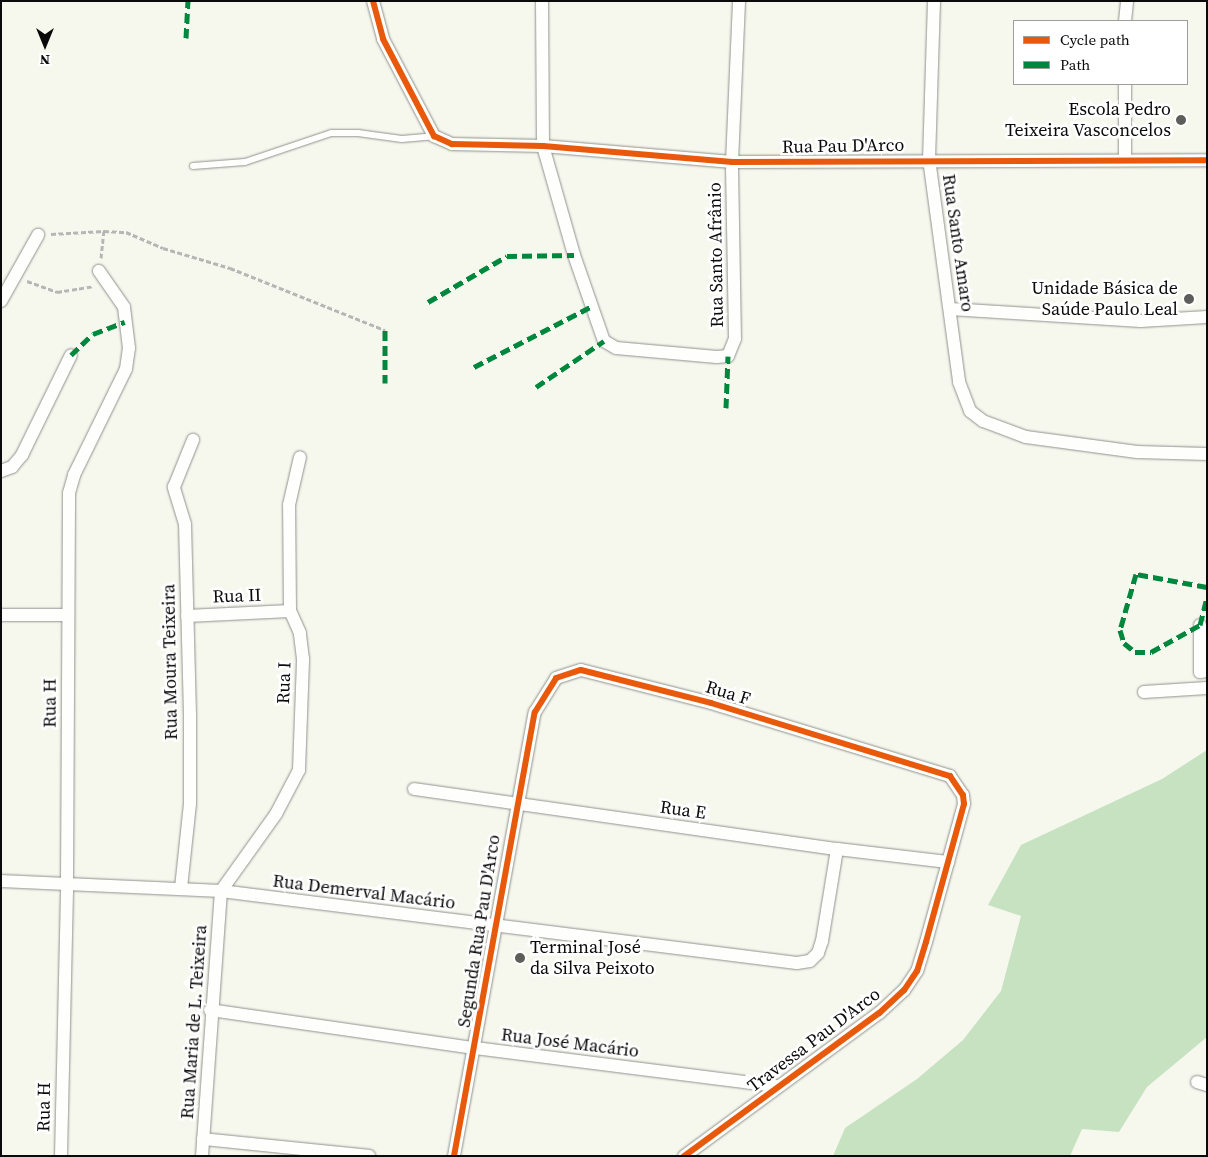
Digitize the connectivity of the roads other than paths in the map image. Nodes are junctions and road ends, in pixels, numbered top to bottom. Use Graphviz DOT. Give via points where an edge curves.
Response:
graph roads {
  1 [pos="373,1"];
  2 [pos="542,1"];
  3 [pos="739,1"];
  4 [pos="934,1"];
  5 [pos="1127,1"];
  6 [pos="1125,20"];
  7 [pos="1125,85"];
  8 [pos="434,136"];
  9 [pos="543,146"];
  10 [pos="1125,159"];
  11 [pos="929,160"];
  12 [pos="1207,160"];
  13 [pos="732,162"];
  14 [pos="193,166"];
  15 [pos="38,235"];
  16 [pos="99,271"];
  17 [pos="1,300"];
  18 [pos="950,309"];
  19 [pos="1207,317"];
  20 [pos="71,355"];
  21 [pos="193,440"];
  22 [pos="1207,454"];
  23 [pos="300,457"];
  24 [pos="1,471"];
  25 [pos="290,612"];
  26 [pos="1,615"];
  27 [pos="68,615"];
  28 [pos="187,616"];
  29 [pos="1200,625"];
  30 [pos="1207,671"];
  31 [pos="1207,688"];
  32 [pos="1144,692"];
  33 [pos="535,712"];
  34 [pos="929,770"];
  35 [pos="414,789"];
  36 [pos="516,804"];
  37 [pos="837,849"];
  38 [pos="948,862"];
  39 [pos="1,881"];
  40 [pos="67,882"];
  41 [pos="181,888"];
  42 [pos="221,891"];
  43 [pos="494,926"];
  44 [pos="210,1010"];
  45 [pos="475,1048"];
  46 [pos="776,1086"];
  47 [pos="203,1139"];
  48 [pos="61,1156"];
  49 [pos="202,1156"];
  50 [pos="369,1156"];
  51 [pos="454,1156"];
  52 [pos="684,1156"];
  1 -- 8 [label="street" via="383,39"];
  2 -- 9 [label="street"];
  3 -- 13 [label="street, Rua Santo Afrânio"];
  4 -- 11 [label="street, Rua Santo Amaro"];
  5 -- 6 [label="street"];
  7 -- 10 [label="street"];
  8 -- 9 [label="street, Rua Pau D'Arco" via="452,144"];
  8 -- 14 [label="lane" via="402,140 358,133 331,133 245,162"];
  9 -- 13 [label="street, Rua Pau D'Arco"];
  9 -- 13 [label="street, Rua Santo Afrânio" via="574,255 604,341 624,348 728,356 735,339"];
  10 -- 11 [label="street, Rua Pau D'Arco"];
  10 -- 12 [label="street, Rua Pau D'Arco"];
  11 -- 13 [label="street, Rua Pau D'Arco"];
  11 -- 18 [label="street, Rua Santo Amaro"];
  15 -- 17 [label="street"];
  16 -- 27 [label="street, Rua H" via="124,307 129,348 126,369 74,475 69,493"];
  18 -- 19 [label="street" via="1141,321"];
  18 -- 22 [label="street, Rua Santo Amaro" via="962,392 970,410 983,421 1026,437 1137,452"];
  20 -- 24 [label="street" via="22,455 12,467"];
  21 -- 28 [label="street, Rua Moura Teixeira" via="174,487 185,524"];
  23 -- 25 [label="street, Rua I" via="289,505"];
  25 -- 28 [label="street, Rua II"];
  25 -- 42 [label="street, Rua I" via="300,633 303,659 299,770 276,814"];
  26 -- 27 [label="street"];
  27 -- 40 [label="street, Rua H"];
  28 -- 41 [label="street, Rua Moura Teixeira" via="190,804"];
  29 -- 30 [label="street" via="1200,672"];
  31 -- 32 [label="street"];
  33 -- 34 [label="street, Rua F" via="556,678 581,670 711,703"];
  33 -- 36 [label="street, Segunda Rua Pau D'Arco"];
  34 -- 38 [label="street, Travessa Pau D'Arco" via="950,776 963,795 964,804"];
  35 -- 36 [label="street, Rua E"];
  36 -- 37 [label="street, Rua E"];
  36 -- 43 [label="street, Segunda Rua Pau D'Arco"];
  37 -- 38 [label="street, Rua E"];
  37 -- 43 [label="street, Rua Demerval Macário" via="818,953 810,960 797,963"];
  38 -- 46 [label="street, Travessa Pau D'Arco" via="917,971 904,990 879,1014"];
  39 -- 40 [label="street, Rua Demerval Macário"];
  40 -- 41 [label="street, Rua Demerval Macário"];
  40 -- 48 [label="street, Rua H"];
  41 -- 42 [label="street, Rua Demerval Macário"];
  42 -- 43 [label="street, Rua Demerval Macário"];
  42 -- 44 [label="street, Rua Maria de L. Teixeira"];
  43 -- 45 [label="street, Segunda Rua Pau D'Arco"];
  44 -- 45 [label="street, Rua José Macário"];
  44 -- 47 [label="street, Rua Maria de L. Teixeira"];
  45 -- 46 [label="street, Rua José Macário"];
  45 -- 51 [label="street, Segunda Rua Pau D'Arco"];
  46 -- 52 [label="street, Travessa Pau D'Arco"];
  47 -- 49 [label="street, Rua Maria de L. Teixeira"];
  47 -- 50 [label="street"];
}
